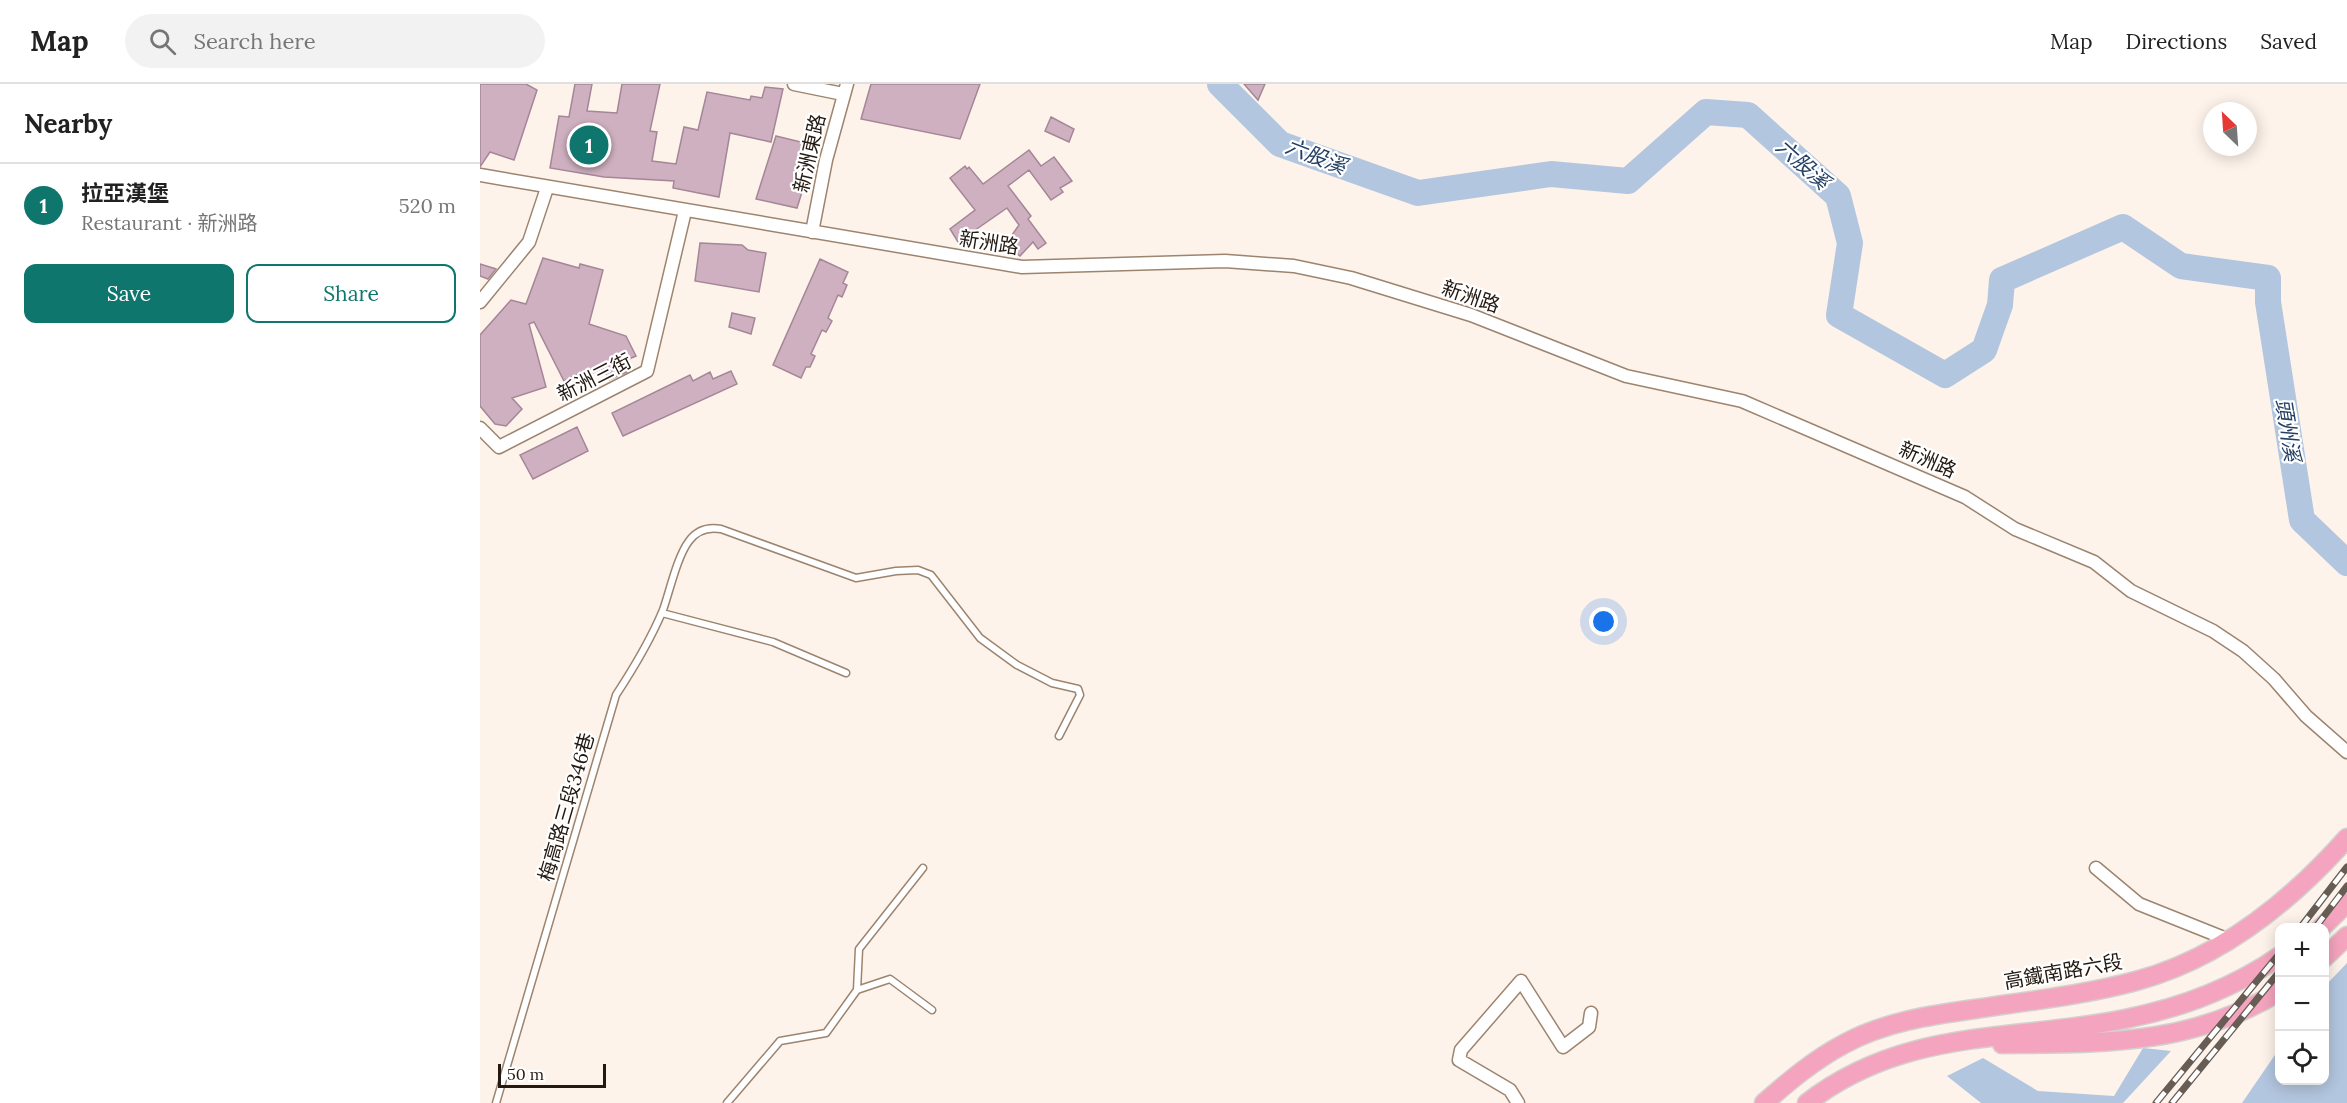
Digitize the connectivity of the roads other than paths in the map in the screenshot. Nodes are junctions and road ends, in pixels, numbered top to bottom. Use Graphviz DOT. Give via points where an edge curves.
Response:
graph roads {
  1 [pos="794,84"];
  2 [pos="845,89"];
  3 [pos="480,176"];
  4 [pos="547,188"];
  5 [pos="685,211"];
  6 [pos="812,232"];
  7 [pos="480,302"];
  8 [pos="480,428"];
  9 [pos="662,613"];
  10 [pos="846,673"];
  11 [pos="1059,736"];
  12 [pos="2347,752"];
  13 [pos="2347,838"];
  14 [pos="924,868"];
  15 [pos="2096,868"];
  16 [pos="2347,903"];
  17 [pos="2324,923"];
  18 [pos="2347,936"];
  19 [pos="2229,940"];
  20 [pos="2329,954"];
  21 [pos="2275,959"];
  22 [pos="857,990"];
  23 [pos="2275,994"];
  24 [pos="932,1010"];
  25 [pos="1591,1013"];
  26 [pos="1941,1044"];
  27 [pos="496,1103"];
  28 [pos="727,1103"];
  29 [pos="1518,1103"];
  30 [pos="1764,1103"];
  31 [pos="1807,1103"];
  1 -- 2 [label="street"];
  2 -- 6 [label="street, 新洲東路"];
  3 -- 4 [label="street, 新洲路"];
  4 -- 5 [label="street, 新洲路"];
  4 -- 7 [label="street" via="529,242"];
  5 -- 6 [label="street, 新洲路"];
  5 -- 8 [label="street, 新洲三街" via="647,371 499,447"];
  6 -- 12 [label="street, 新洲路" via="1022,267 1225,261 1323,271 1471,315 1626,376 1742,401 1965,497 2015,529 2094,562 2131,591 2213,631 2243,651"];
  9 -- 10 [label="lane" via="773,642"];
  9 -- 11 [label="lane, 梅高路三段346巷" via="688,542 711,527 856,578 918,570 931,575 980,638 1017,665 1052,683 1078,689 1080,695"];
  9 -- 27 [label="lane, 梅高路三段346巷" via="616,695"];
  13 -- 19 [label="main road, 高鐵南路六段" via="2318,871 2278,906"];
  14 -- 22 [label="lane" via="859,949"];
  15 -- 19 [label="street" via="2139,904"];
  16 -- 17 [label="main road"];
  18 -- 20 [label="main road"];
  19 -- 30 [label="main road, 高鐵南路六段" via="2137,981 1921,1017 1884,1028 1845,1043 1800,1071"];
  21 -- 26 [label="main road" via="2232,986 2180,1006 2123,1020"];
  22 -- 24 [label="lane" via="890,979"];
  22 -- 28 [label="lane" via="826,1033 780,1041"];
  23 -- 26 [label="main road" via="2193,1028 2141,1040"];
  25 -- 29 [label="street" via="1589,1027 1563,1047 1521,981 1461,1050 1459,1060 1510,1090"];
  26 -- 31 [label="main road" via="1896,1055 1856,1072"];
}
